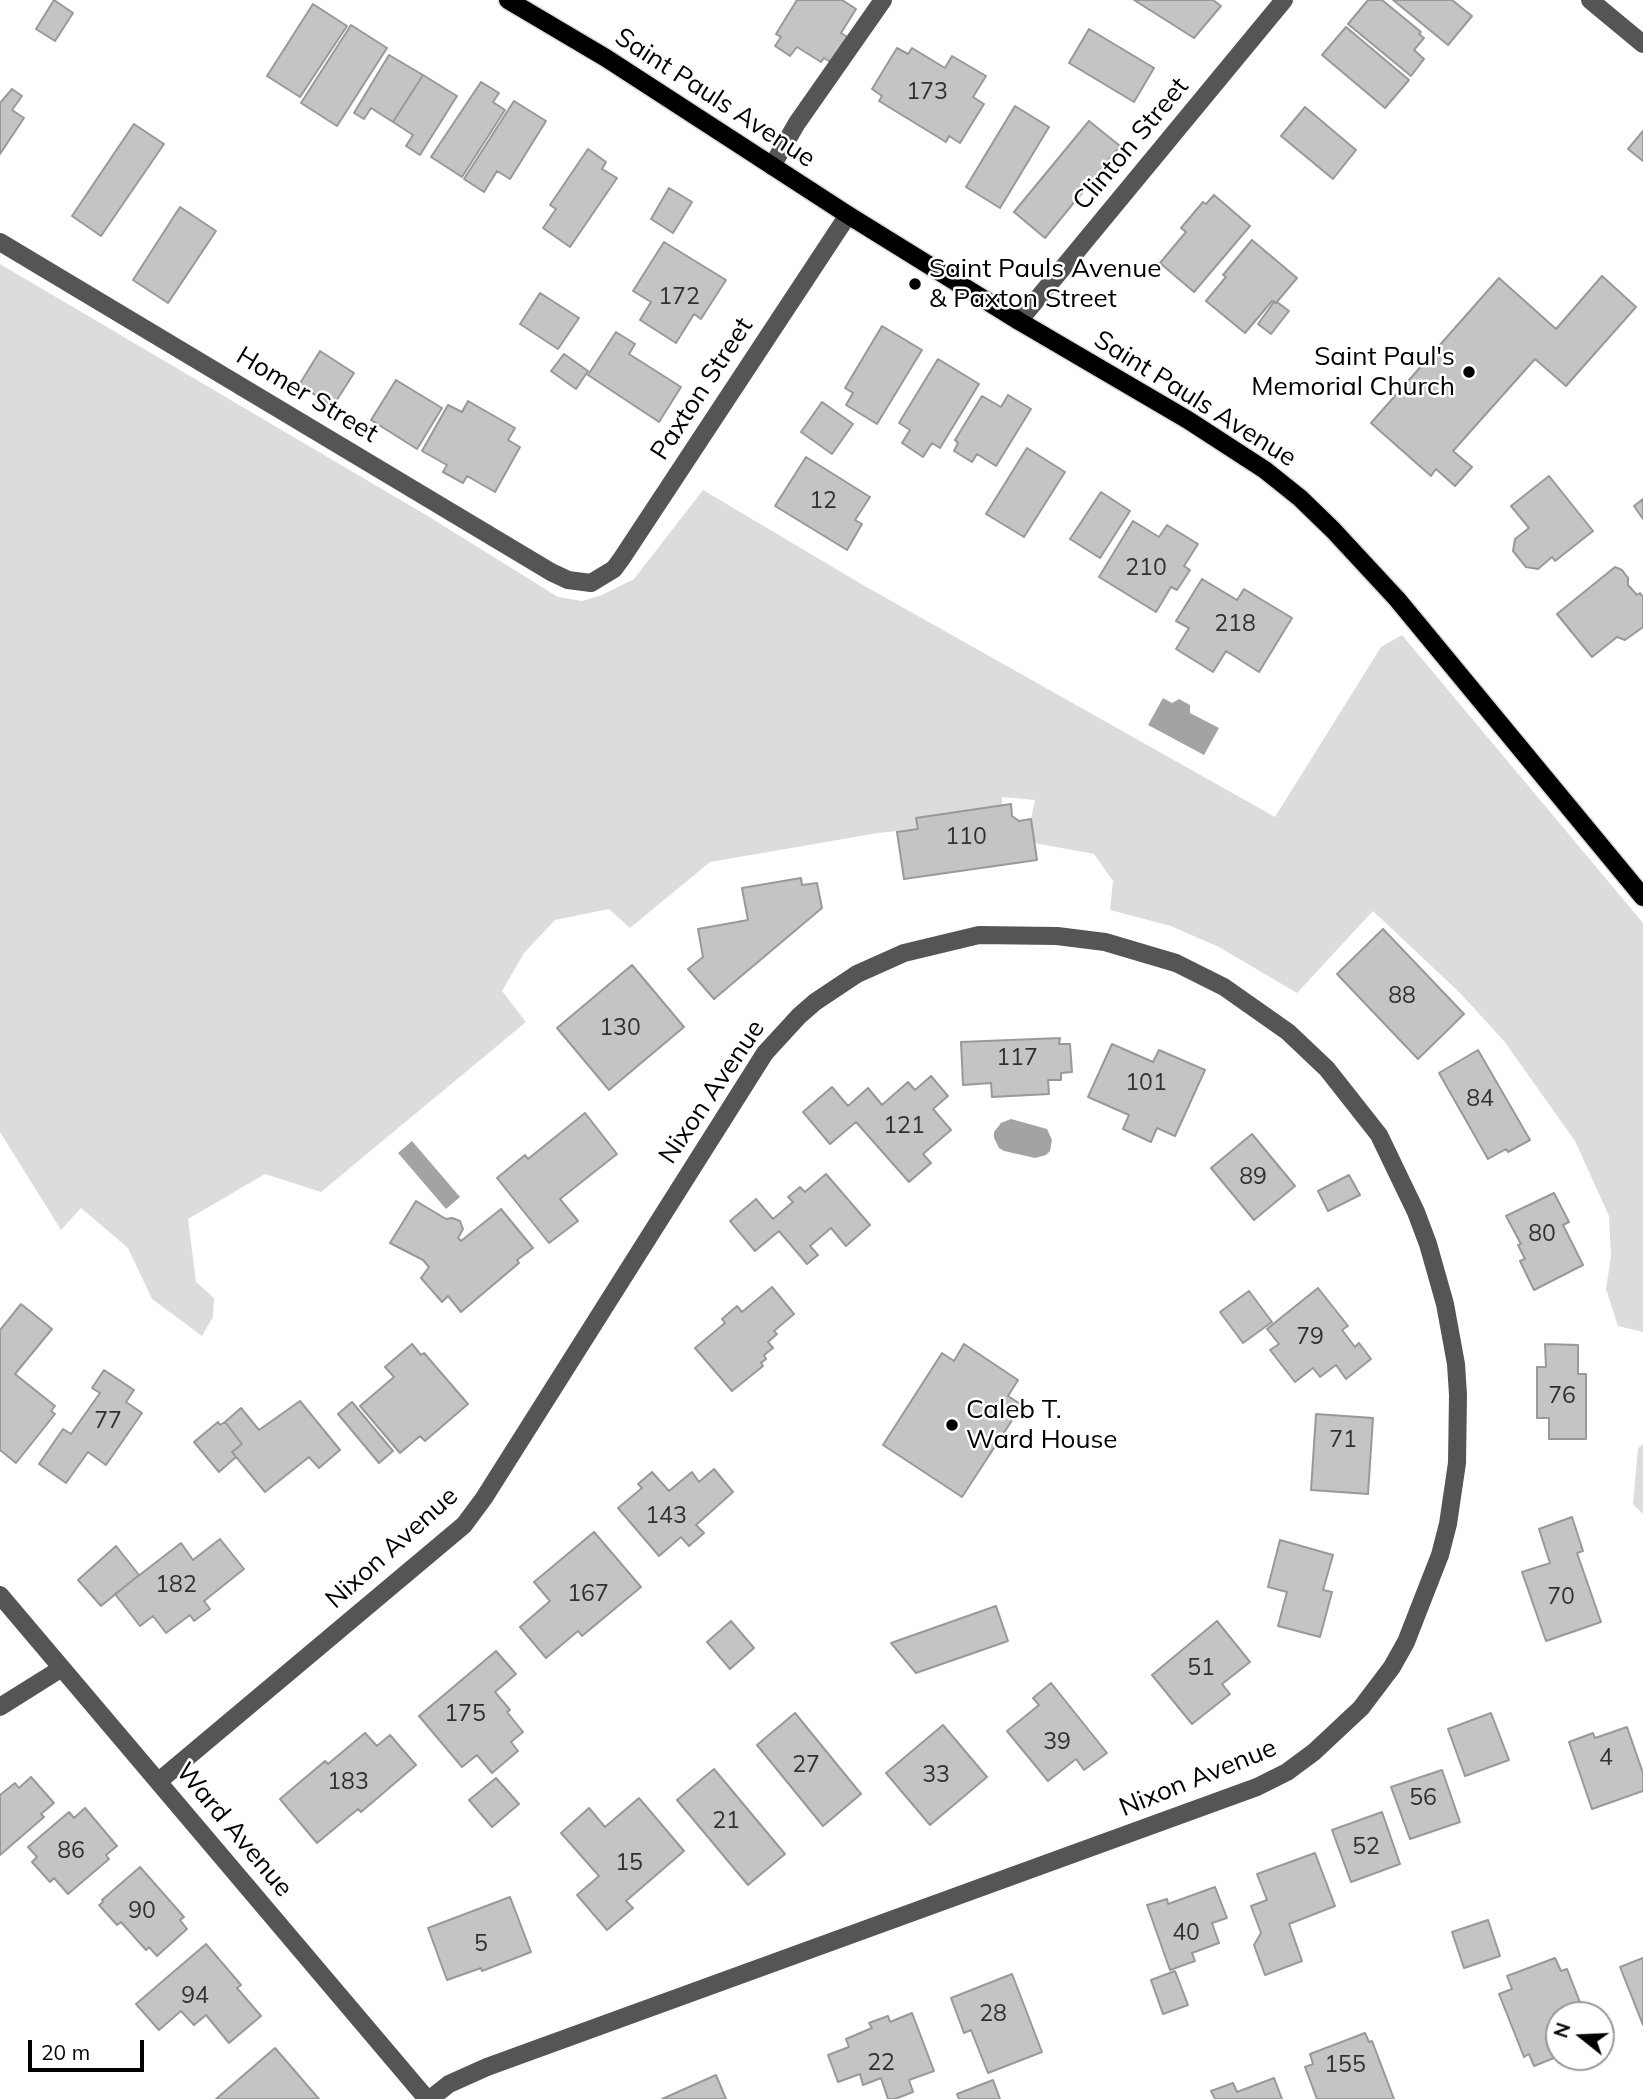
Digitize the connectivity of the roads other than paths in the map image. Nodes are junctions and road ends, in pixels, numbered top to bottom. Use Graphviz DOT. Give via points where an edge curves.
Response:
graph roads {
  1 [pos="508,0"];
  2 [pos="883,0"];
  3 [pos="1283,0"];
  4 [pos="1590,0"];
  5 [pos="1643,44"];
  6 [pos="772,166"];
  7 [pos="848,215"];
  8 [pos="0,242"];
  9 [pos="1019,320"];
  10 [pos="591,583"];
  11 [pos="1643,897"];
  12 [pos="0,1595"];
  13 [pos="62,1668"];
  14 [pos="0,1707"];
  15 [pos="159,1781"];
  16 [pos="429,2099"];
  1 -- 6 [label="main road, Saint Pauls Avenue"];
  2 -- 6 [label="street"];
  3 -- 9 [label="street, Clinton Street"];
  4 -- 5 [label="street"];
  6 -- 7 [label="main road, Saint Pauls Avenue"];
  7 -- 9 [label="main road, Saint Pauls Avenue"];
  7 -- 10 [label="street, Paxton Street" via="622,558 614,569"];
  8 -- 10 [label="street, Homer Street" via="551,572"];
  9 -- 11 [label="main road, Saint Pauls Avenue" via="1229,445 1300,498 1397,598"];
  12 -- 13 [label="street, Ward Avenue"];
  13 -- 14 [label="street"];
  13 -- 15 [label="street, Ward Avenue"];
  15 -- 16 [label="street, Ward Avenue"];
  15 -- 16 [label="street, Nixon Avenue" via="464,1525 765,1053 799,1016 857,974 904,953 979,935 1105,942 1176,963 1224,987 1288,1032 1327,1069 1378,1135 1416,1212 1445,1304 1458,1395 1457,1463 1440,1555 1406,1642 1361,1708 1314,1752 1257,1787 488,2067 449,2084"];
}
